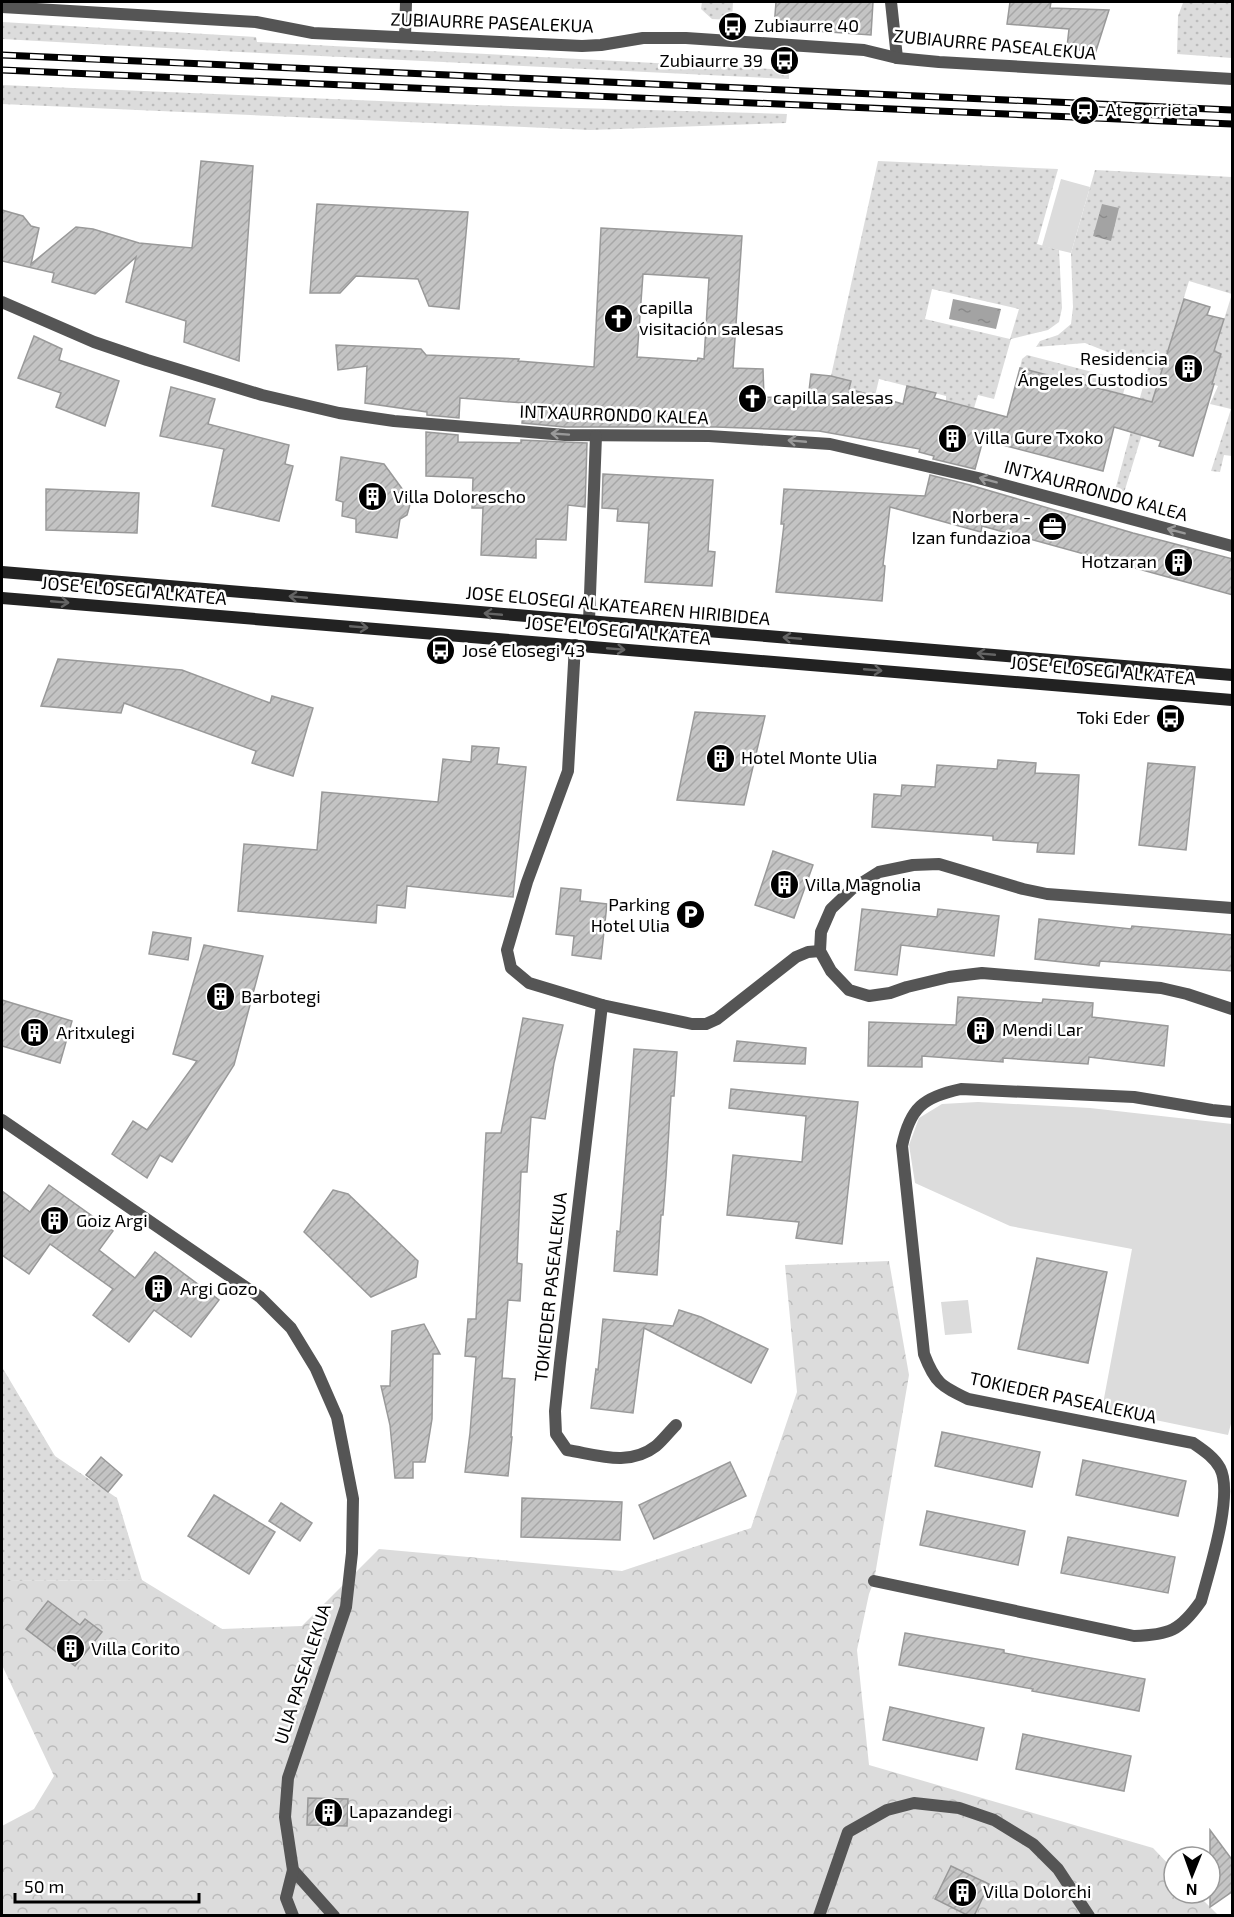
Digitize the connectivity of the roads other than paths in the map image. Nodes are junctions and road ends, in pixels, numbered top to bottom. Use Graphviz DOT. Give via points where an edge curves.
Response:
graph roads {
  1 [pos="406,2"];
  2 [pos="891,2"];
  3 [pos="2,7"];
  4 [pos="405,37"];
  5 [pos="897,58"];
  6 [pos="1233,79"];
  7 [pos="2,302"];
  8 [pos="596,436"];
  9 [pos="1233,546"];
  10 [pos="2,572"];
  11 [pos="2,598"];
  12 [pos="589,621"];
  13 [pos="575,645"];
  14 [pos="1233,675"];
  15 [pos="1233,700"];
  16 [pos="1233,909"];
  17 [pos="820,951"];
  18 [pos="602,1005"];
  19 [pos="1233,1009"];
  20 [pos="1233,1112"];
  21 [pos="2,1120"];
  22 [pos="676,1425"];
  23 [pos="874,1581"];
  24 [pos="292,1870"];
  25 [pos="293,1916"];
  26 [pos="334,1916"];
  27 [pos="819,1916"];
  28 [pos="1089,1916"];
  1 -- 4 [label="street"];
  2 -- 5 [label="street"];
  3 -- 4 [label="street, ZUBIAURRE PASEALEKUA" via="256,22 313,33"];
  4 -- 5 [label="street, ZUBIAURRE PASEALEKUA" via="582,46 678,38 864,50"];
  5 -- 6 [label="street, ZUBIAURRE PASEALEKUA"];
  8 -- 7 [label="street, INTXAURRONDO KALEA, one-way" via="394,421 303,405 208,380 93,342"];
  9 -- 8 [label="street, INTXAURRONDO KALEA, one-way" via="928,465 830,444 709,436"];
  8 -- 12 [label="street"];
  12 -- 10 [label="main road, JOSE ELOSEGI ALKATEAREN HIRIBIDEA, one-way"];
  11 -- 13 [label="main road, JOSE ELOSEGI ALKATEA, one-way"];
  14 -- 12 [label="main road, JOSE ELOSEGI ALKATEAREN HIRIBIDEA, one-way"];
  13 -- 15 [label="main road, JOSE ELOSEGI ALKATEA, one-way"];
  13 -- 18 [label="street" via="567,771 526,882 507,950 511,968 529,983"];
  16 -- 17 [label="street" via="1047,894 939,864 913,865 879,872 852,889 831,909 821,932"];
  17 -- 18 [label="street" via="796,957 706,1024"];
  17 -- 19 [label="street" via="831,971 849,990 869,996 982,973 1161,988"];
  18 -- 22 [label="street, TOKIEDER PASEALEKUA" via="560,1363 556,1434 567,1450 624,1459 640,1456 657,1445"];
  20 -- 23 [label="street, TOKIEDER PASEALEKUA" via="1134,1097 961,1089 941,1093 914,1113 906,1126 902,1146 924,1354 943,1387 968,1399 1193,1443 1221,1469 1227,1485 1225,1508 1201,1601 1192,1613 1177,1627 1160,1635 1134,1636"];
  21 -- 24 [label="street, ULIA PASEALEKUA" via="260,1297 291,1328 316,1368 337,1417 353,1499 352,1553 345,1607 288,1778 285,1816"];
  24 -- 25 [label="street, ULIA PASEALEKUA" via="286,1898"];
  24 -- 26 [label="street"];
  27 -- 28 [label="street" via="848,1832 887,1810 914,1803 958,1808 994,1820 1033,1844 1058,1869"];
}
